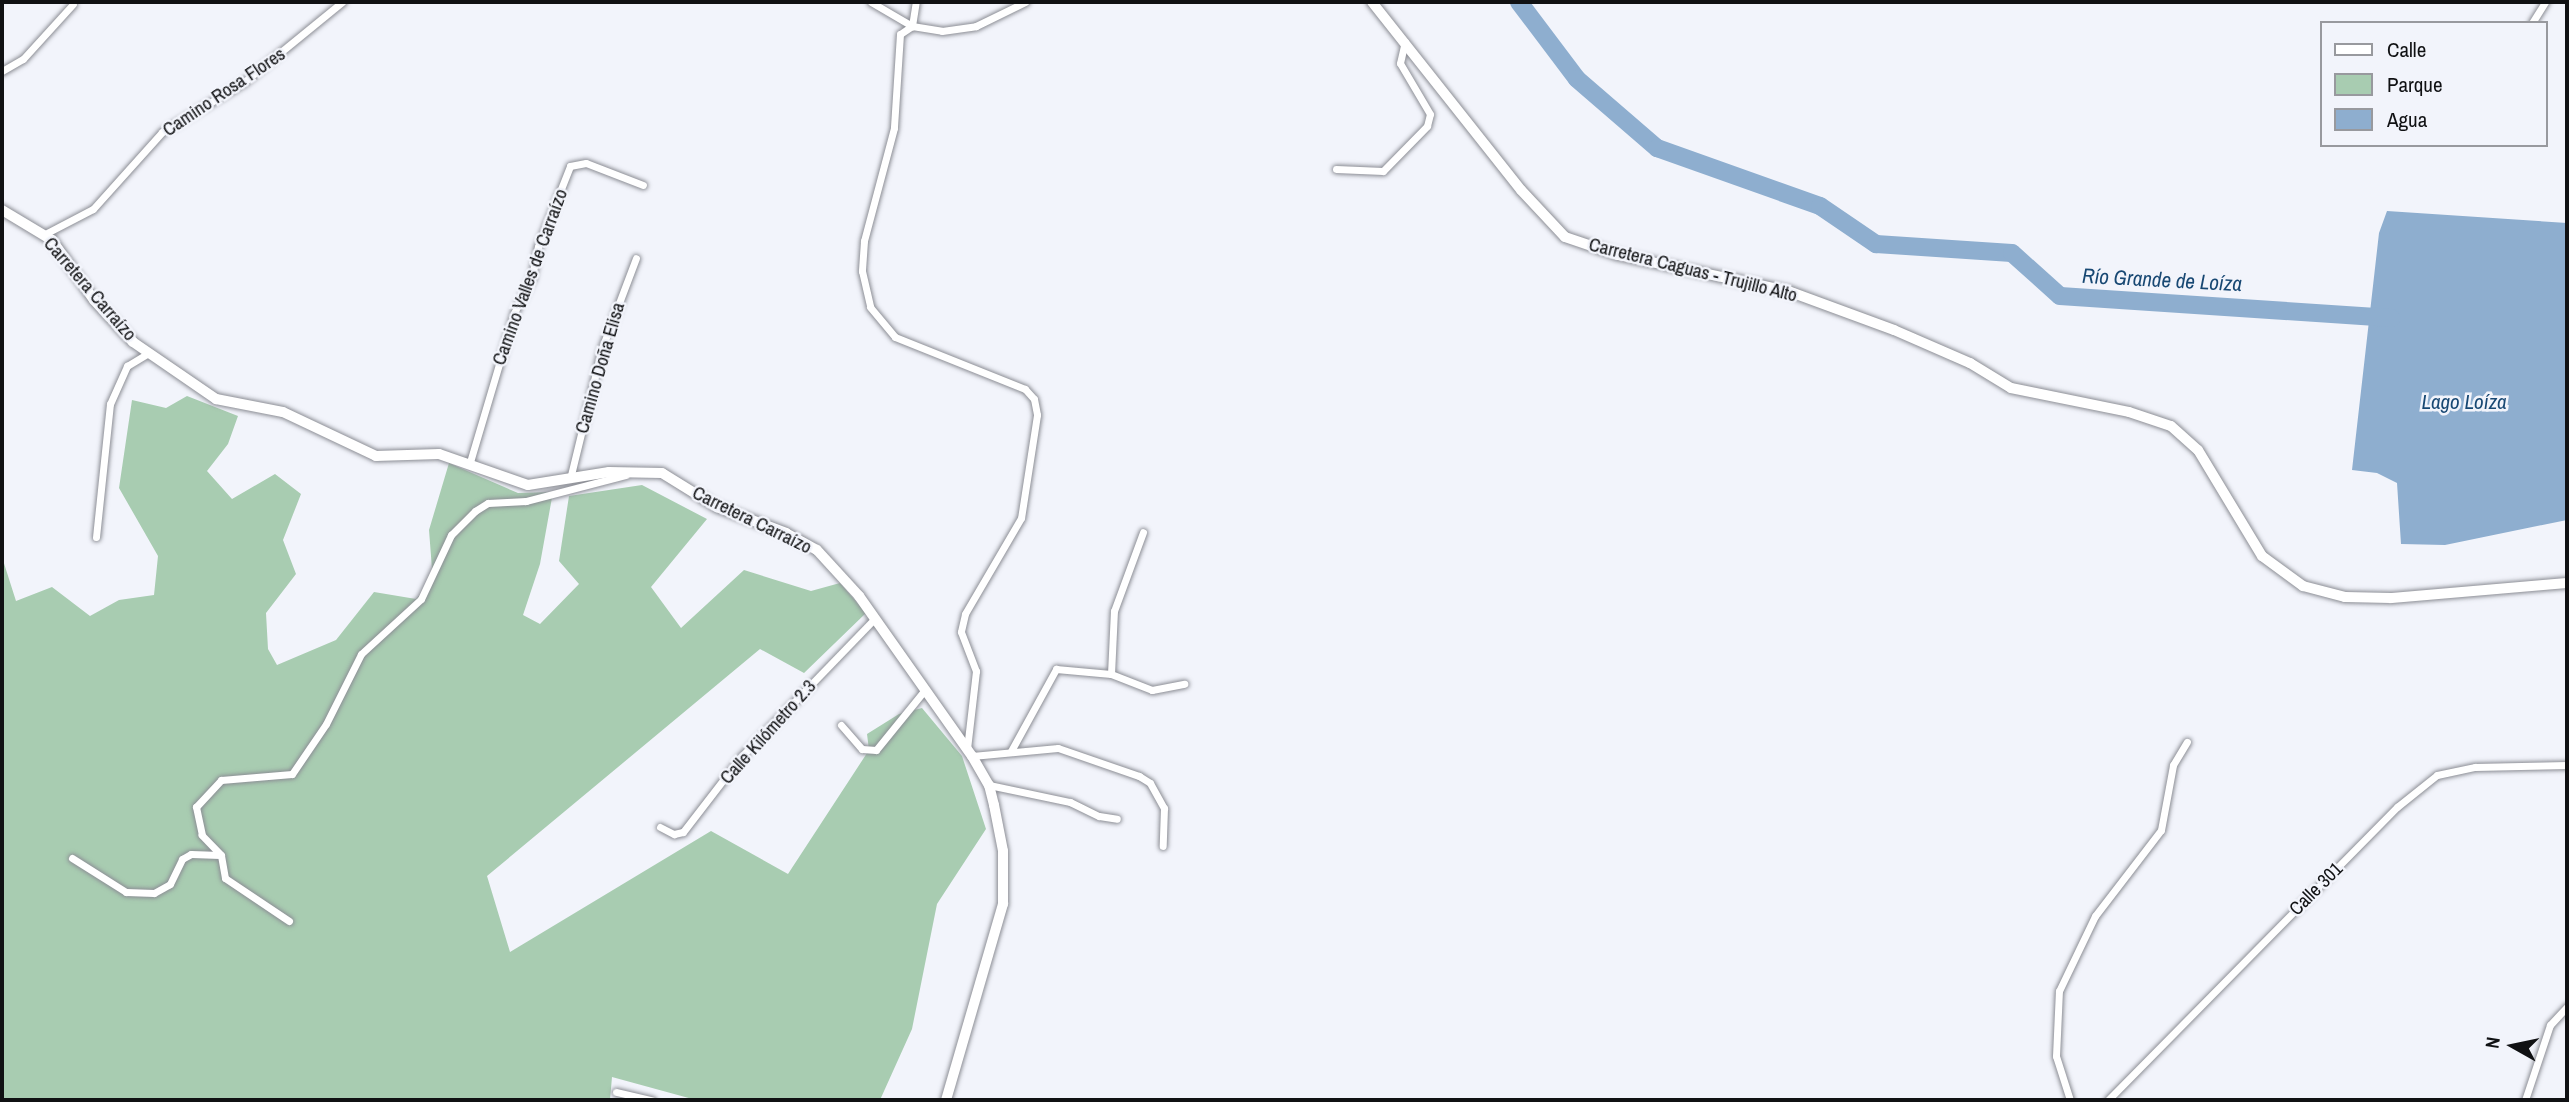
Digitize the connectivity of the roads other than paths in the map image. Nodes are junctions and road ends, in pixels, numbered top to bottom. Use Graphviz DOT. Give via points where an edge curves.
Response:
graph roads {
  1 [pos="342,2"];
  2 [pos="871,2"];
  3 [pos="916,2"];
  4 [pos="1025,2"];
  5 [pos="1372,2"];
  6 [pos="2545,2"];
  7 [pos="73,4"];
  8 [pos="2533,21"];
  9 [pos="912,26"];
  10 [pos="1405,43"];
  11 [pos="2,71"];
  12 [pos="1336,169"];
  13 [pos="643,185"];
  14 [pos="2,210"];
  15 [pos="43,235"];
  16 [pos="636,258"];
  17 [pos="149,353"];
  18 [pos="470,462"];
  19 [pos="636,473"];
  20 [pos="570,479"];
  21 [pos="1143,532"];
  22 [pos="96,537"];
  23 [pos="2567,583"];
  24 [pos="874,619"];
  25 [pos="1111,674"];
  26 [pos="1184,684"];
  27 [pos="924,691"];
  28 [pos="841,725"];
  29 [pos="2187,742"];
  30 [pos="1011,751"];
  31 [pos="969,753"];
  32 [pos="2567,765"];
  33 [pos="989,785"];
  34 [pos="1117,818"];
  35 [pos="660,827"];
  36 [pos="1163,846"];
  37 [pos="220,855"];
  38 [pos="72,858"];
  39 [pos="289,921"];
  40 [pos="2567,1007"];
  41 [pos="616,1092"];
  42 [pos="652,1100"];
  43 [pos="946,1100"];
  44 [pos="2070,1100"];
  45 [pos="2108,1100"];
  46 [pos="2525,1100"];
  1 -- 15 [label="street, Camino Rosa Flores" via="244,82 163,132 93,209"];
  2 -- 9 [label="street"];
  3 -- 9 [label="street"];
  4 -- 9 [label="street" via="976,26 942,31"];
  5 -- 10 [label="street, Carretera Caguas - Trujillo Alto"];
  6 -- 8 [label="street"];
  7 -- 11 [label="street" via="23,59"];
  9 -- 31 [label="street" via="900,34 894,128 864,241 862,271 870,307 895,337 1025,389 1034,399 1037,415 1021,518 965,614 961,632 975,671"];
  10 -- 12 [label="street" via="1400,63 1430,114 1427,126 1383,171"];
  10 -- 23 [label="street, Carretera Caguas - Trujillo Alto" via="1564,237 1618,255 1788,290 1970,363 2011,387 2129,412 2171,426 2198,450 2262,556 2303,586 2345,597 2391,598"];
  13 -- 18 [label="street, Camino Valles de Carraízo" via="586,163 570,166 538,247 532,276 513,313"];
  14 -- 15 [label="street, Carretera Carraízo"];
  15 -- 17 [label="street, Carretera Carraízo" via="52,240 94,300"];
  16 -- 20 [label="street, Camino Doña Elisa" via="602,348"];
  17 -- 18 [label="street, Carretera Carraízo" via="216,399 283,412 376,456 439,454"];
  17 -- 22 [label="street" via="127,366 110,404"];
  18 -- 20 [label="street, Carretera Carraízo" via="528,485"];
  19 -- 20 [label="street, Carretera Carraízo"];
  19 -- 24 [label="street, Carretera Carraízo" via="662,473 717,507 817,550"];
  19 -- 37 [label="street" via="526,501 488,503 475,511 451,535 421,600 361,654 337,703 292,774 221,780 196,807 202,835"];
  21 -- 25 [label="street" via="1114,611"];
  24 -- 27 [label="street, Carretera Carraízo"];
  24 -- 35 [label="street, Calle Kilómetro 2.3" via="740,758 683,832 674,834"];
  25 -- 26 [label="street" via="1152,690"];
  25 -- 30 [label="street" via="1056,669"];
  27 -- 28 [label="street" via="876,750 862,749"];
  27 -- 31 [label="street, Carretera Carraízo"];
  29 -- 44 [label="street" via="2173,765 2161,830 2095,916 2059,991 2056,1056"];
  30 -- 31 [label="street"];
  30 -- 36 [label="street" via="1075,751 1139,776 1150,783 1164,808"];
  31 -- 33 [label="street, Carretera Carraízo"];
  32 -- 45 [label="street, Calle 301" via="2475,767 2437,775 2397,807"];
  33 -- 34 [label="street" via="1070,802 1099,816"];
  33 -- 43 [label="street, Carretera Carraízo" via="1003,851 1003,904"];
  37 -- 38 [label="street" via="191,854 182,859 170,884 154,894 126,892"];
  37 -- 39 [label="street" via="225,878"];
  40 -- 46 [label="street" via="2550,1025"];
  41 -- 42 [label="street"];
}
